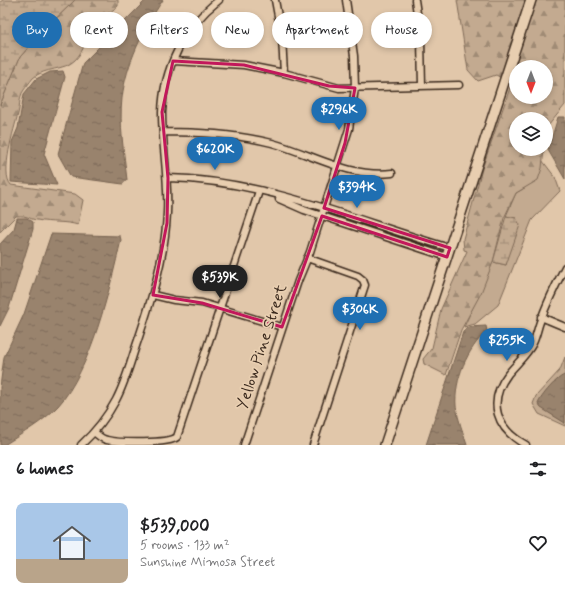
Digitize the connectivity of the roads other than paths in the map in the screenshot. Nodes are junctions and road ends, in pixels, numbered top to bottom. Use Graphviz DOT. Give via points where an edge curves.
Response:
graph roads {
  1 [pos="218,0"];
  2 [pos="275,0"];
  3 [pos="346,0"];
  4 [pos="416,0"];
  5 [pos="531,0"];
  6 [pos="173,61"];
  7 [pos="284,73"];
  8 [pos="459,85"];
  9 [pos="422,86"];
  10 [pos="355,88"];
  11 [pos="163,132"];
  12 [pos="338,166"];
  13 [pos="392,173"];
  14 [pos="168,178"];
  15 [pos="259,191"];
  16 [pos="324,208"];
  17 [pos="322,216"];
  18 [pos="448,253"];
  19 [pos="308,258"];
  20 [pos="565,266"];
  21 [pos="153,295"];
  22 [pos="220,308"];
  23 [pos="541,317"];
  24 [pos="282,327"];
  25 [pos="565,327"];
  26 [pos="94,432"];
  27 [pos="522,444"];
  28 [pos="81,445"];
  29 [pos="244,445"];
  30 [pos="313,445"];
  31 [pos="385,445"];
  1 -- 6 [label="street" via="192,27"];
  2 -- 7 [label="street" via="282,38"];
  3 -- 10 [label="street, Yellow Pine Street" via="354,56"];
  4 -- 9 [label="street" via="421,40"];
  5 -- 18 [label="main road"];
  6 -- 7 [label="street" via="229,63"];
  6 -- 11 [label="street" via="163,102"];
  7 -- 10 [label="street" via="329,86"];
  8 -- 9 [label="street"];
  9 -- 10 [label="street"];
  10 -- 12 [label="street, Yellow Pine Street" via="349,129"];
  11 -- 12 [label="street" via="212,133 254,139 283,146"];
  11 -- 14 [label="street"];
  12 -- 13 [label="street" via="372,174"];
  12 -- 16 [label="street, Yellow Pine Street"];
  14 -- 15 [label="street" via="217,181"];
  14 -- 21 [label="street" via="165,233"];
  15 -- 16 [label="street"];
  15 -- 17 [label="street"];
  15 -- 22 [label="street"];
  16 -- 17 [label="street, Yellow Pine Street"];
  16 -- 18 [label="street"];
  17 -- 18 [label="street"];
  17 -- 19 [label="street, Yellow Pine Street"];
  18 -- 31 [label="main road"];
  19 -- 24 [label="street, Yellow Pine Street"];
  19 -- 30 [label="street" via="358,276 363,280 364,286"];
  20 -- 23 [label="street"];
  21 -- 22 [label="street"];
  21 -- 26 [label="street" via="123,385"];
  22 -- 24 [label="street"];
  22 -- 26 [label="street" via="177,437 167,441 112,441 103,439"];
  23 -- 25 [label="street"];
  23 -- 27 [label="street" via="533,343 508,373 498,393 496,404 498,418 508,433"];
  24 -- 29 [label="street, Yellow Pine Street"];
  26 -- 28 [label="street"];
}
